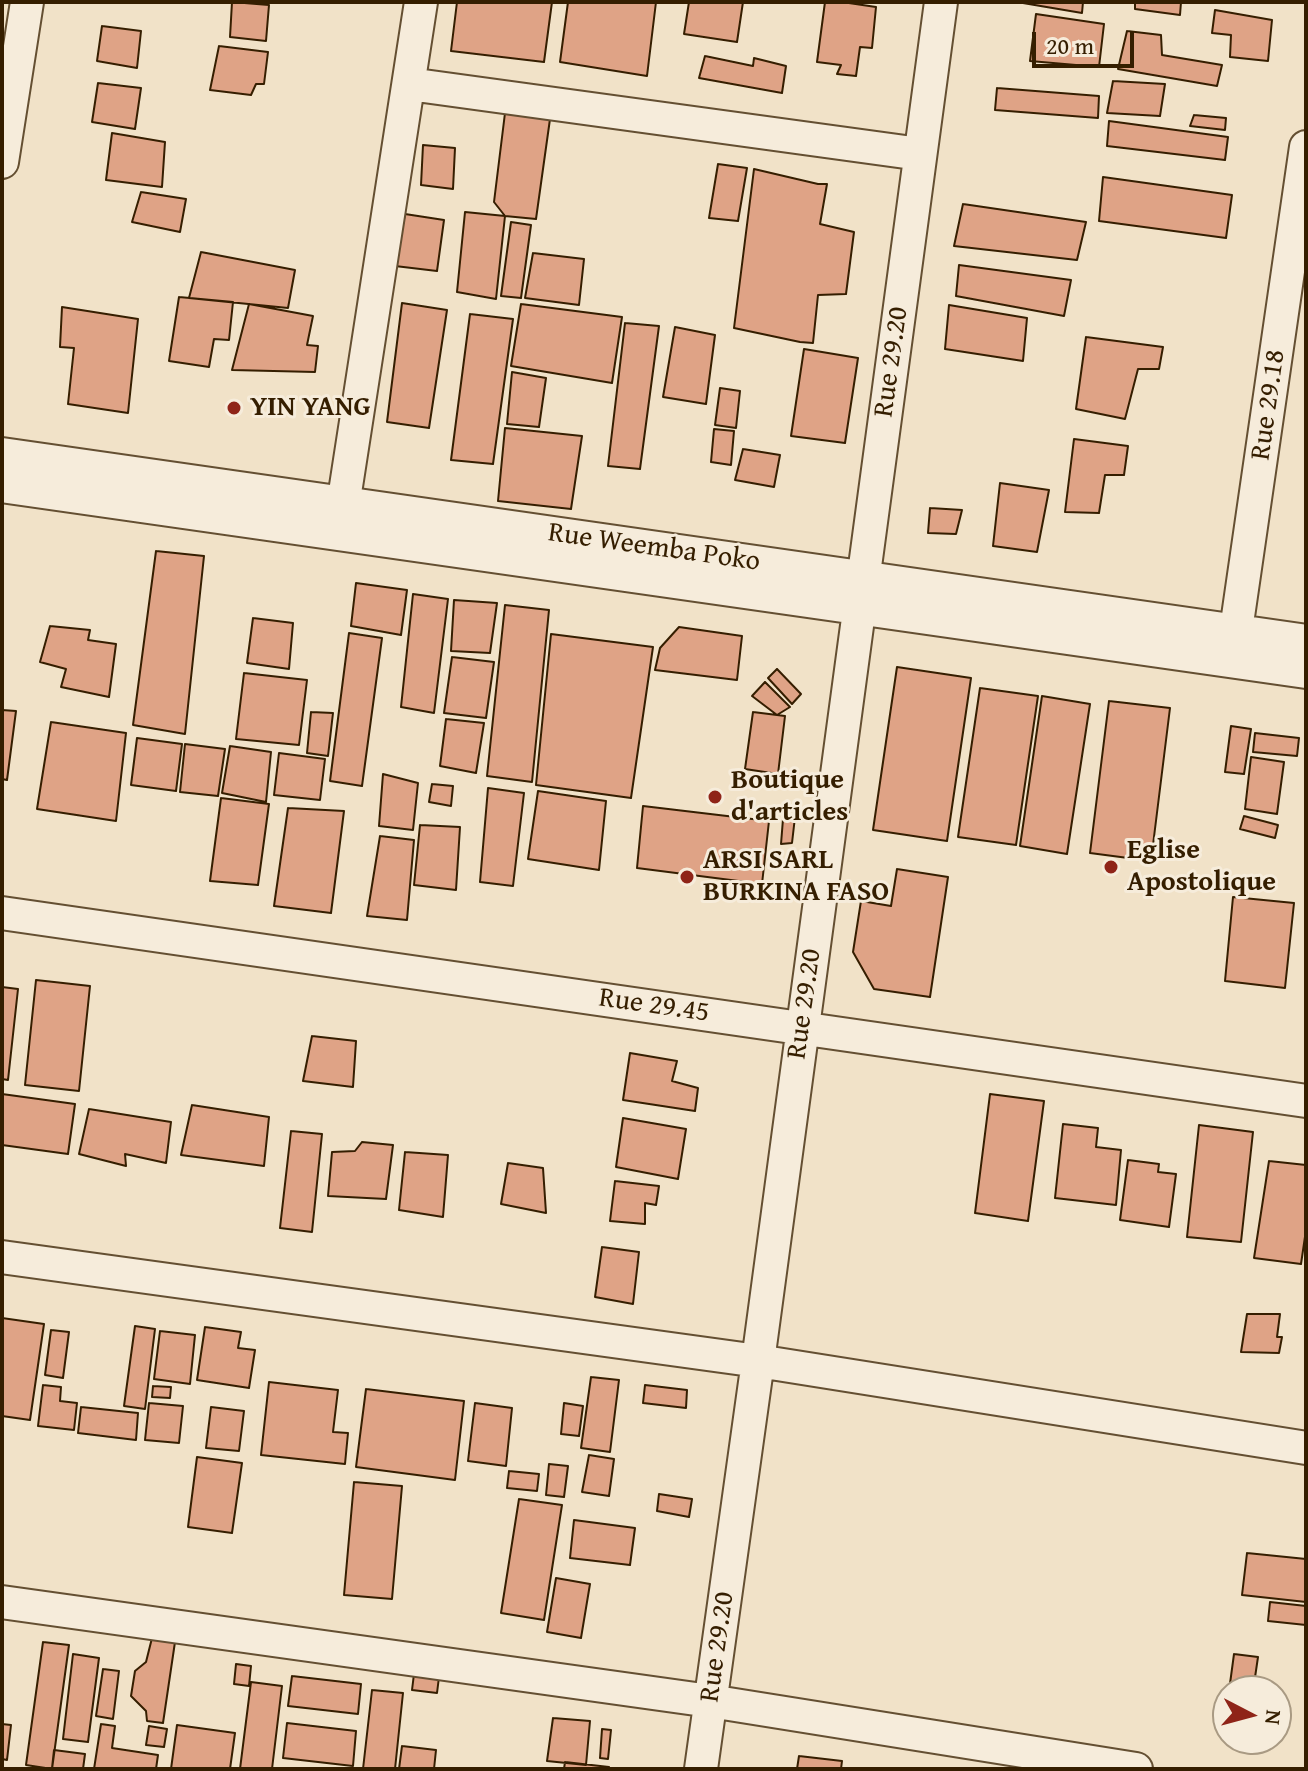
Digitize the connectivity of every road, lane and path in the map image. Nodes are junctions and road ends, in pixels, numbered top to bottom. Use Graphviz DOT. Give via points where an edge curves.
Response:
graph roads {
  1 [pos="27,2"];
  2 [pos="421,2"];
  3 [pos="941,2"];
  4 [pos="409,84"];
  5 [pos="1306,147"];
  6 [pos="920,154"];
  7 [pos="2,162"];
  8 [pos="2,454"];
  9 [pos="2,486"];
  10 [pos="341,519"];
  11 [pos="861,593"];
  12 [pos="1306,641"];
  13 [pos="1234,646"];
  14 [pos="1306,672"];
  15 [pos="2,913"];
  16 [pos="802,1027"];
  17 [pos="1306,1101"];
  18 [pos="2,1257"];
  19 [pos="758,1361"];
  20 [pos="1306,1448"];
  21 [pos="2,1602"];
  22 [pos="710,1701"];
  23 [pos="701,1769"];
  24 [pos="1136,1769"];
  1 -- 7 [label="street"];
  2 -- 4 [label="street"];
  3 -- 6 [label="street, Rue 29.20"];
  4 -- 6 [label="street"];
  4 -- 10 [label="street"];
  5 -- 13 [label="street, Rue 29.18"];
  6 -- 11 [label="street, Rue 29.20"];
  8 -- 10 [label="street, Rue Weemba Poko"];
  9 -- 10 [label="street, Rue Weemba Poko"];
  10 -- 11 [label="street, Rue Weemba Poko"];
  11 -- 13 [label="street, Rue Weemba Poko"];
  11 -- 16 [label="street, Rue 29.20"];
  12 -- 13 [label="street, Rue Weemba Poko"];
  13 -- 14 [label="street, Rue Weemba Poko"];
  15 -- 16 [label="street, Rue 29.45"];
  16 -- 17 [label="street, Rue 29.45"];
  16 -- 19 [label="street, Rue 29.20"];
  18 -- 19 [label="street"];
  19 -- 20 [label="street"];
  19 -- 22 [label="street, Rue 29.20"];
  21 -- 22 [label="street"];
  22 -- 23 [label="street, Rue 29.20"];
  22 -- 24 [label="street"];
}
